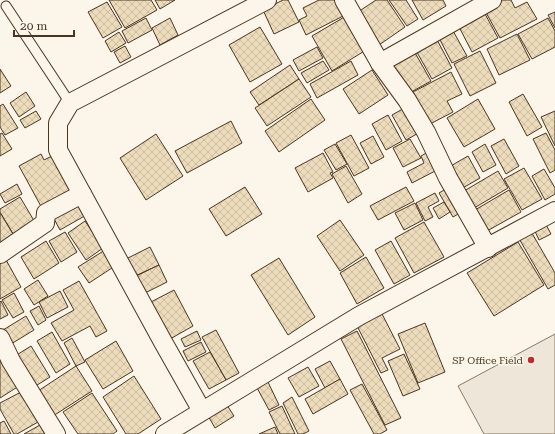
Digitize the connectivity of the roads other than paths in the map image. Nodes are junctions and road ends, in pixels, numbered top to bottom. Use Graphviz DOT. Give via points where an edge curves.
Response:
graph roads {
  1 [pos="267,0"];
  2 [pos="344,0"];
  3 [pos="492,0"];
  4 [pos="245,5"];
  5 [pos="6,6"];
  6 [pos="380,63"];
  7 [pos="70,103"];
  8 [pos="82,194"];
  9 [pos="555,211"];
  10 [pos="488,248"];
  11 [pos="0,254"];
  12 [pos="0,338"];
  13 [pos="202,411"];
  14 [pos="56,434"];
  15 [pos="165,434"];
  1 -- 4 [label="street"];
  2 -- 6 [label="street"];
  3 -- 6 [label="street"];
  4 -- 7 [label="street"];
  5 -- 7 [label="lane"];
  6 -- 10 [label="street" via="426,132 448,178"];
  7 -- 8 [label="street" via="58,123 58,150"];
  8 -- 11 [label="street" via="46,213 44,224"];
  8 -- 13 [label="street"];
  9 -- 10 [label="street"];
  10 -- 13 [label="street" via="359,316"];
  12 -- 14 [label="street"];
  13 -- 15 [label="street"];
}
